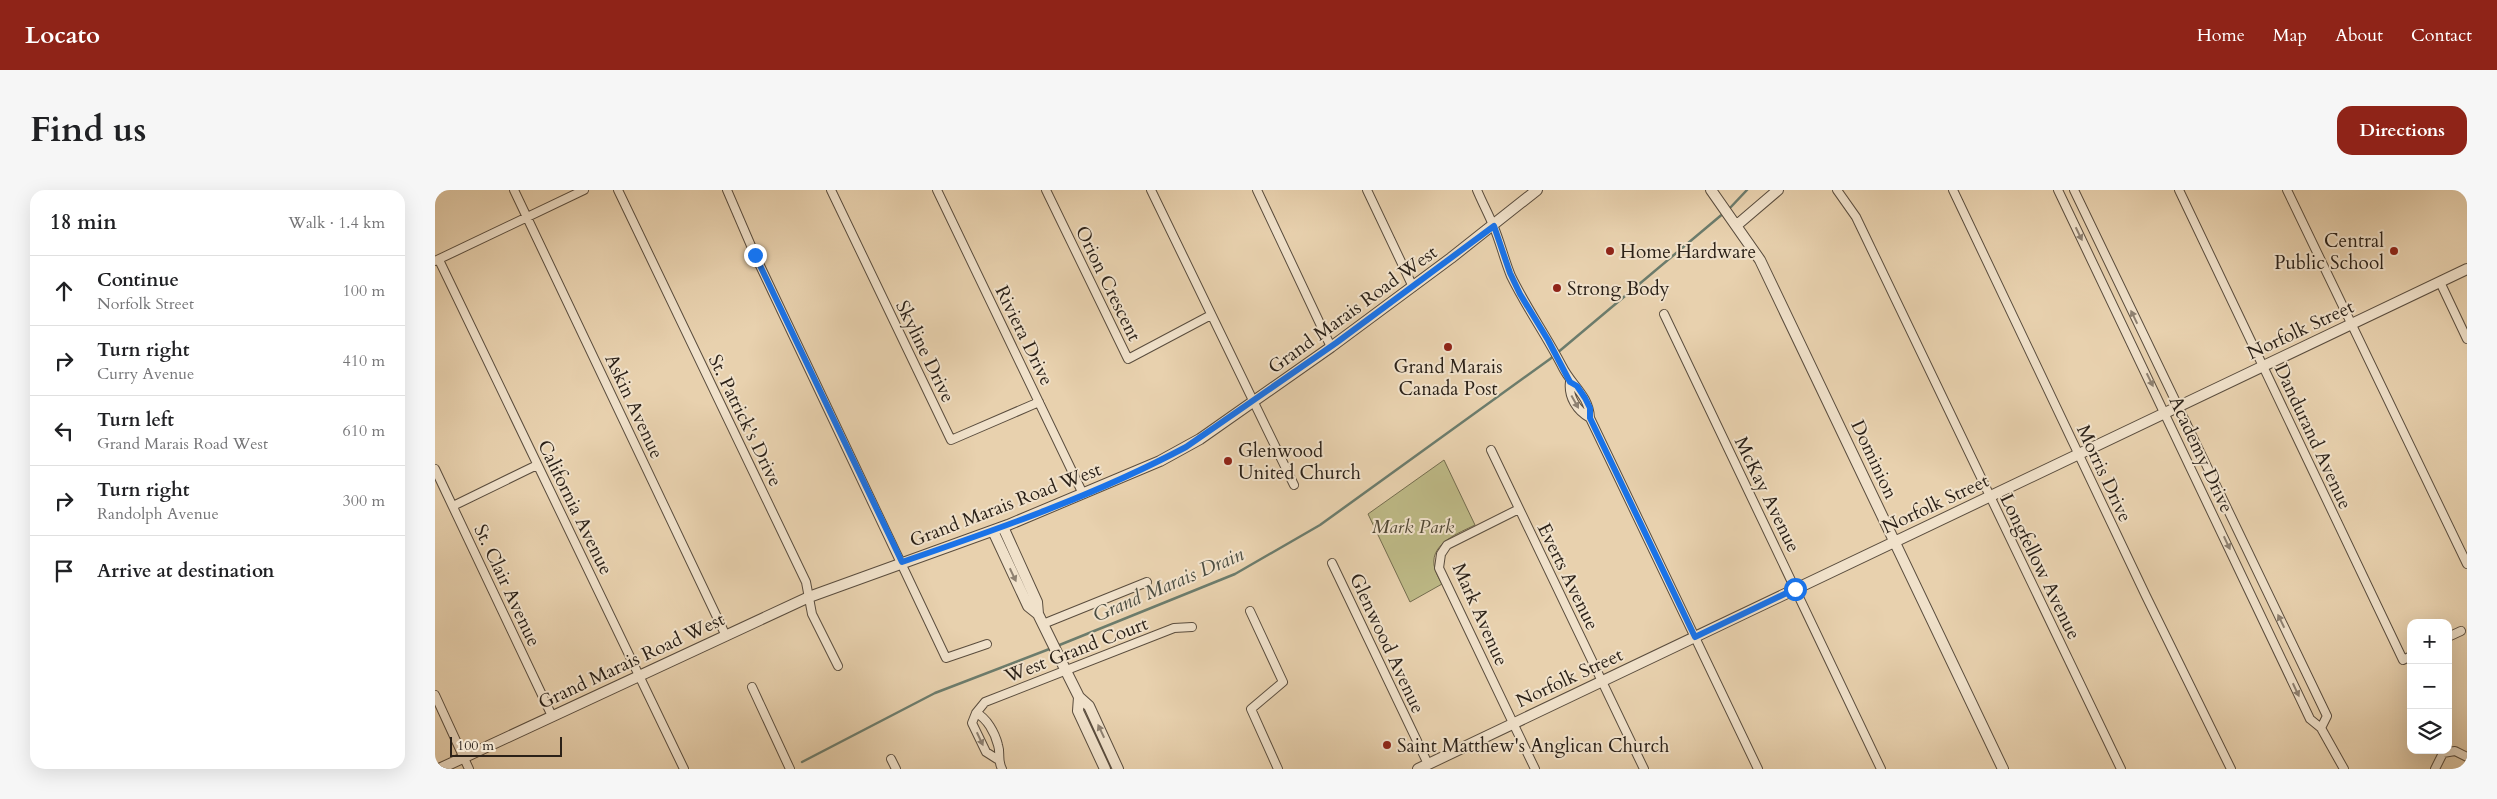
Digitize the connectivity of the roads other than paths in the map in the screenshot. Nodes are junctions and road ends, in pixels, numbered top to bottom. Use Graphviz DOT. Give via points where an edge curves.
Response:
graph roads {
  1 [pos="514,190"];
  2 [pos="584,190"];
  3 [pos="618,190"];
  4 [pos="727,190"];
  5 [pos="831,190"];
  6 [pos="937,190"];
  7 [pos="1046,190"];
  8 [pos="1151,190"];
  9 [pos="1257,190"];
  10 [pos="1367,190"];
  11 [pos="1477,190"];
  12 [pos="1537,190"];
  13 [pos="1778,190"];
  14 [pos="1837,190"];
  15 [pos="1953,190"];
  16 [pos="2058,190"];
  17 [pos="2074,190"];
  18 [pos="2179,190"];
  19 [pos="2287,190"];
  20 [pos="1713,194"];
  21 [pos="527,217"];
  22 [pos="1737,225"];
  23 [pos="1494,226"];
  24 [pos="437,260"];
  25 [pos="2467,269"];
  26 [pos="2440,282"];
  27 [pos="1413,287"];
  28 [pos="1664,314"];
  29 [pos="1211,315"];
  30 [pos="2352,324"];
  31 [pos="2467,339"];
  32 [pos="1331,347"];
  33 [pos="2263,366"];
  34 [pos="1570,382"];
  35 [pos="1039,402"];
  36 [pos="1253,403"];
  37 [pos="2177,407"];
  38 [pos="2165,413"];
  39 [pos="1590,418"];
  40 [pos="1491,450"];
  41 [pos="2078,454"];
  42 [pos="537,465"];
  43 [pos="435,469"];
  44 [pos="1294,486"];
  45 [pos="1083,494"];
  46 [pos="1990,496"];
  47 [pos="453,506"];
  48 [pos="1519,510"];
  49 [pos="998,529"];
  50 [pos="1895,542"];
  51 [pos="902,562"];
  52 [pos="1333,563"];
  53 [pos="2467,564"];
  54 [pos="1147,582"];
  55 [pos="1795,589"];
  56 [pos="809,597"];
  57 [pos="1250,611"];
  58 [pos="1192,627"];
  59 [pos="1045,628"];
  60 [pos="2461,631"];
  61 [pos="2452,635"];
  62 [pos="726,636"];
  63 [pos="1695,637"];
  64 [pos="987,644"];
  65 [pos="2407,658"];
  66 [pos="838,666"];
  67 [pos="1064,668"];
  68 [pos="639,676"];
  69 [pos="1602,681"];
  70 [pos="752,687"];
  71 [pos="435,695"];
  72 [pos="1079,697"];
  73 [pos="976,713"];
  74 [pos="552,716"];
  75 [pos="1514,723"];
  76 [pos="2321,728"];
  77 [pos="464,756"];
  78 [pos="2467,757"];
  79 [pos="891,758"];
  80 [pos="997,759"];
  81 [pos="1428,764"];
  82 [pos="439,769"];
  83 [pos="469,769"];
  84 [pos="684,769"];
  85 [pos="790,769"];
  86 [pos="896,769"];
  87 [pos="1002,769"];
  88 [pos="1105,769"];
  89 [pos="1118,769"];
  90 [pos="1278,769"];
  91 [pos="1418,769"];
  92 [pos="1535,769"];
  93 [pos="1644,769"];
  94 [pos="1758,769"];
  95 [pos="1881,769"];
  96 [pos="2003,769"];
  97 [pos="2121,769"];
  98 [pos="2231,769"];
  99 [pos="2344,769"];
  100 [pos="2435,769"];
  1 -- 21 [label="street, Askin Avenue"];
  2 -- 21 [label="street"];
  3 -- 56 [label="street, St. Patrick's Drive" via="806,582"];
  4 -- 51 [label="street"];
  5 -- 35 [label="street, Skyline Drive" via="951,440"];
  6 -- 35 [label="street, Riviera Drive"];
  7 -- 29 [label="street, Orion Crescent" via="1128,359"];
  8 -- 29 [label="street"];
  9 -- 32 [label="street"];
  10 -- 27 [label="street"];
  11 -- 23 [label="street"];
  12 -- 23 [label="street, Grand Marais Road West"];
  13 -- 22 [label="street"];
  14 -- 46 [label="street, Longfellow Avenue" via="1856,217"];
  15 -- 41 [label="street, Morris Drive"];
  16 -- 38 [label="street, Academy Drive, one-way"];
  37 -- 17 [label="street, Academy Drive, one-way"];
  18 -- 33 [label="street, Dandurand Avenue"];
  19 -- 30 [label="street"];
  20 -- 22 [label="street, Dominion"];
  21 -- 24 [label="street"];
  21 -- 62 [label="street, Askin Avenue"];
  22 -- 50 [label="street, Dominion" via="1760,260"];
  23 -- 27 [label="street, Grand Marais Road West"];
  23 -- 34 [label="street" via="1510,273"];
  24 -- 42 [label="street, California Avenue"];
  25 -- 26 [label="street, Norfolk Street"];
  26 -- 30 [label="street, Norfolk Street"];
  26 -- 31 [label="street"];
  27 -- 32 [label="street, Grand Marais Road West"];
  28 -- 55 [label="street, McKay Avenue"];
  29 -- 36 [label="street"];
  30 -- 33 [label="street, Norfolk Street"];
  30 -- 53 [label="street"];
  32 -- 36 [label="street, Grand Marais Road West"];
  33 -- 37 [label="street, Norfolk Street"];
  33 -- 65 [label="street, Dandurand Avenue" via="2403,660"];
  34 -- 39 [label="street, one-way" via="1572,397 1582,413"];
  34 -- 39 [label="street" via="1585,398"];
  35 -- 45 [label="street, Riviera Drive"];
  36 -- 44 [label="street"];
  36 -- 45 [label="street, Grand Marais Road West" via="1160,461"];
  37 -- 38 [label="street, Norfolk Street"];
  76 -- 37 [label="street, Academy Drive, one-way" via="2327,716"];
  38 -- 41 [label="street, Norfolk Street"];
  38 -- 76 [label="street, Academy Drive, one-way" via="2310,719"];
  39 -- 63 [label="street"];
  40 -- 48 [label="street, Everts Avenue"];
  41 -- 46 [label="street, Norfolk Street"];
  41 -- 98 [label="street, Morris Drive"];
  42 -- 47 [label="street"];
  42 -- 68 [label="street, California Avenue"];
  43 -- 47 [label="street, St. Clair Avenue"];
  45 -- 49 [label="street, Grand Marais Road West"];
  46 -- 50 [label="street, Norfolk Street"];
  46 -- 97 [label="street, Longfellow Avenue"];
  47 -- 74 [label="street, St. Clair Avenue"];
  48 -- 69 [label="street, Everts Avenue"];
  48 -- 75 [label="street, Mark Avenue" via="1447,545 1441,554 1439,568"];
  49 -- 51 [label="street, Grand Marais Road West"];
  49 -- 59 [label="street" via="1028,606 1039,614"];
  50 -- 55 [label="street, Norfolk Street"];
  50 -- 96 [label="street, Dominion"];
  51 -- 56 [label="street, Grand Marais Road West"];
  51 -- 64 [label="street" via="946,658"];
  52 -- 81 [label="street, Glenwood Avenue"];
  54 -- 59 [label="street"];
  55 -- 63 [label="street, Norfolk Street"];
  55 -- 95 [label="street, McKay Avenue"];
  56 -- 62 [label="street, Grand Marais Road West"];
  56 -- 66 [label="street, St. Patrick's Drive" via="812,614"];
  57 -- 90 [label="street" via="1283,682 1251,709"];
  58 -- 67 [label="street, West Grand Court" via="1174,628"];
  59 -- 67 [label="street"];
  60 -- 61 [label="street"];
  62 -- 68 [label="street, Grand Marais Road West"];
  63 -- 69 [label="street, Norfolk Street"];
  63 -- 94 [label="street"];
  67 -- 72 [label="street"];
  67 -- 73 [label="street, West Grand Court" via="985,702"];
  68 -- 74 [label="street, Grand Marais Road West"];
  68 -- 84 [label="street, California Avenue"];
  69 -- 75 [label="street, Norfolk Street"];
  69 -- 93 [label="street, Everts Avenue"];
  70 -- 85 [label="street"];
  71 -- 77 [label="street"];
  72 -- 88 [label="street" via="1078,710"];
  89 -- 72 [label="street, one-way" via="1089,706"];
  73 -- 80 [label="street" via="985,717 999,747"];
  73 -- 80 [label="street, one-way" via="972,723 986,752"];
  74 -- 77 [label="street, Grand Marais Road West"];
  75 -- 81 [label="street, Norfolk Street"];
  75 -- 92 [label="street, Mark Avenue"];
  76 -- 99 [label="street, Academy Drive"];
  77 -- 82 [label="street, Grand Marais Road West"];
  77 -- 83 [label="street"];
  78 -- 100 [label="street" via="2455,750 2443,753"];
  79 -- 86 [label="street"];
  80 -- 87 [label="street"];
  81 -- 91 [label="street, Norfolk Street"];
}
